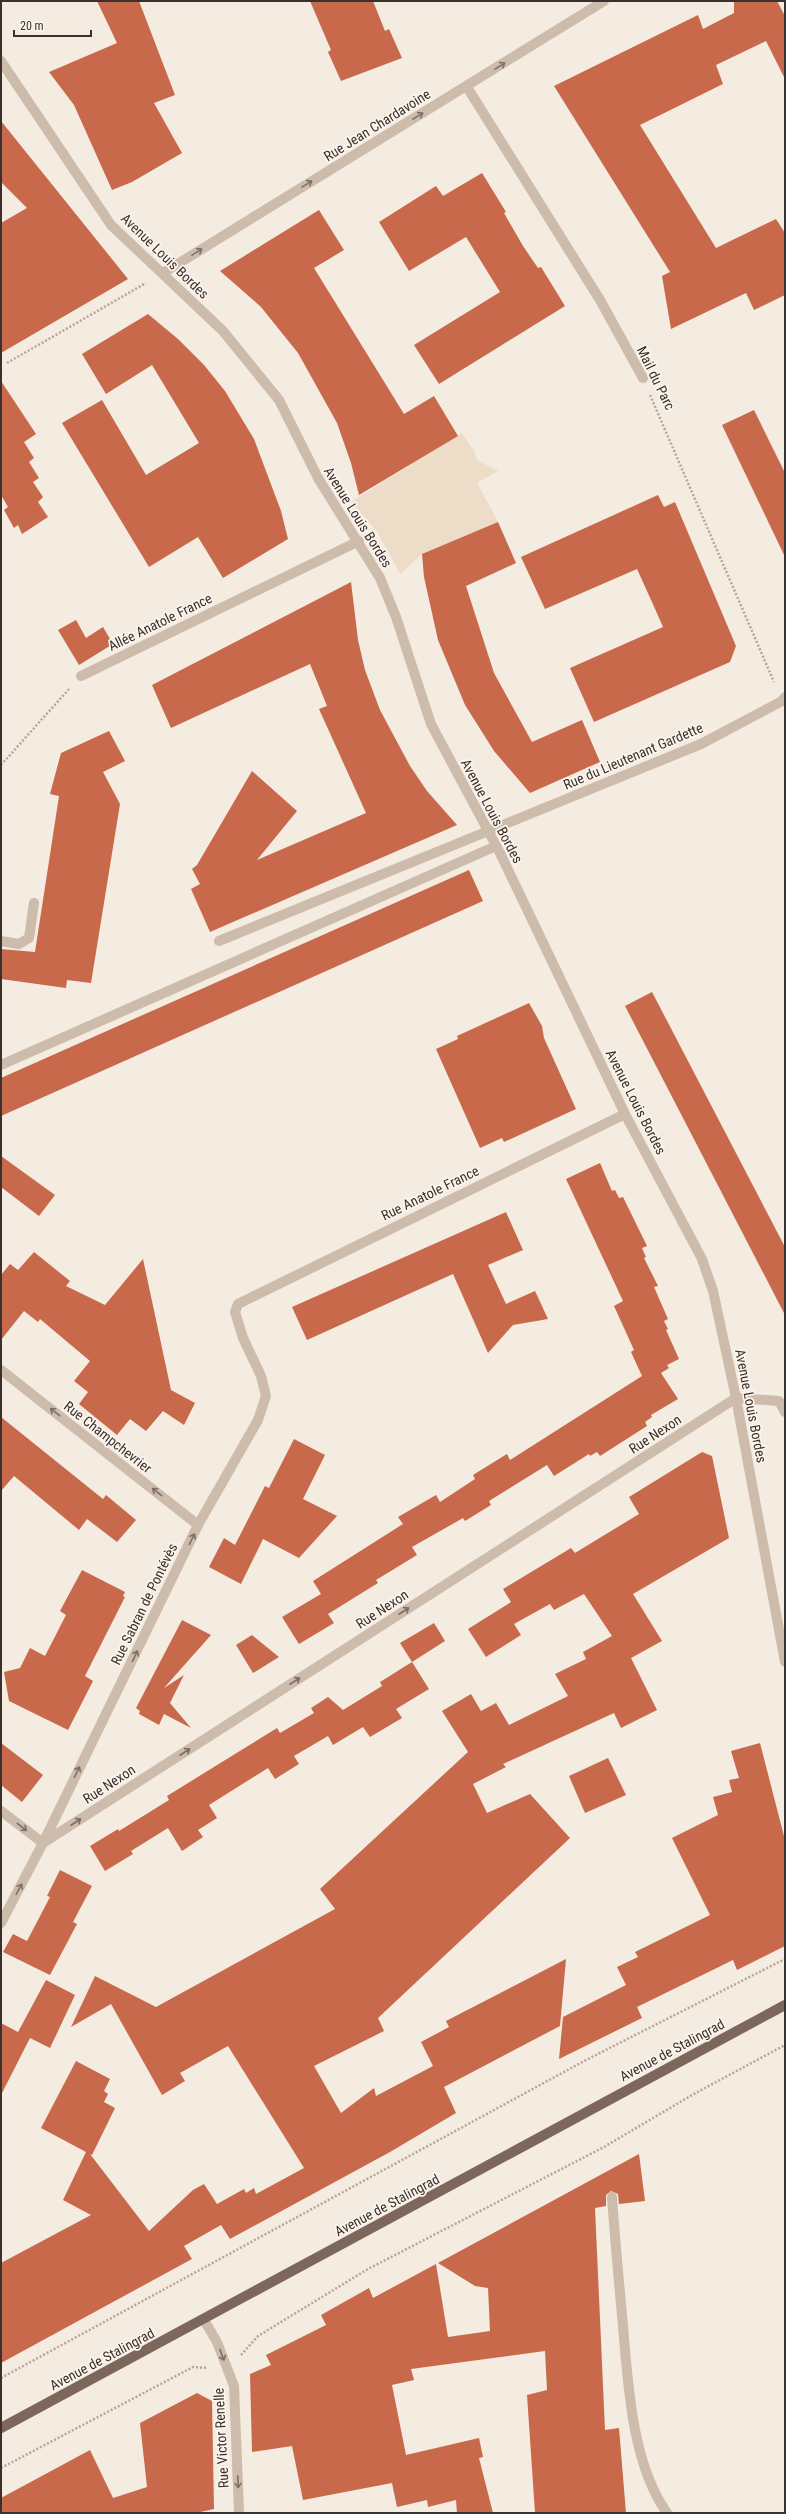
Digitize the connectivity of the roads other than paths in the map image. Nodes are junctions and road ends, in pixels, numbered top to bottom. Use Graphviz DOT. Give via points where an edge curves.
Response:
graph roads {
  1 [pos="604,1"];
  2 [pos="1,61"];
  3 [pos="467,87"];
  4 [pos="163,273"];
  5 [pos="643,378"];
  6 [pos="359,541"];
  7 [pos="81,676"];
  8 [pos="784,699"];
  9 [pos="488,832"];
  10 [pos="496,846"];
  11 [pos="34,903"];
  12 [pos="1,941"];
  13 [pos="219,942"];
  14 [pos="1,1065"];
  15 [pos="625,1114"];
  16 [pos="247,1298"];
  17 [pos="1,1370"];
  18 [pos="736,1398"];
  19 [pos="785,1412"];
  20 [pos="198,1525"];
  21 [pos="785,1662"];
  22 [pos="1,1811"];
  23 [pos="43,1843"];
  24 [pos="1,1923"];
  25 [pos="785,2005"];
  26 [pos="612,2197"];
  27 [pos="204,2320"];
  28 [pos="1,2428"];
  29 [pos="239,2513"];
  30 [pos="667,2513"];
  3 -- 1 [label="street, Rue Jean Chardavoine, one-way"];
  2 -- 4 [label="street, Avenue Louis Bordes" via="111,225"];
  4 -- 3 [label="street, Rue Jean Chardavoine, one-way"];
  3 -- 5 [label="street, Mail du Parc" via="600,300"];
  4 -- 6 [label="street, Avenue Louis Bordes" via="223,331 279,400 318,478"];
  6 -- 7 [label="street, Allée Anatole France"];
  6 -- 9 [label="street, Avenue Louis Bordes" via="388,596 431,724"];
  8 -- 9 [label="street, Rue du Lieutenant Gardette" via="701,744"];
  9 -- 10 [label="street, Avenue Louis Bordes"];
  9 -- 13 [label="street, Rue du Lieutenant Gardette"];
  10 -- 14 [label="street"];
  10 -- 15 [label="street, Avenue Louis Bordes"];
  11 -- 12 [label="street" via="29,938 18,944"];
  15 -- 16 [label="street, Rue Anatole France"];
  15 -- 18 [label="street, Avenue Louis Bordes" via="702,1259 713,1291"];
  16 -- 20 [label="street, Rue Sabran de Pontévès" via="238,1304 235,1312 243,1338 261,1376 266,1396 258,1420"];
  20 -- 17 [label="street, Rue Champchevrier, one-way"];
  18 -- 19 [label="street" via="779,1401"];
  18 -- 21 [label="street, Avenue Louis Bordes"];
  23 -- 18 [label="street, Rue Nexon, one-way"];
  23 -- 20 [label="street, Rue Sabran de Pontévès, one-way"];
  22 -- 23 [label="street, one-way"];
  24 -- 23 [label="street, Rue Sabran de Pontévès, one-way"];
  25 -- 27 [label="main road, Avenue de Stalingrad"];
  26 -- 30 [label="street" via="631,2410 647,2474 657,2499"];
  27 -- 28 [label="main road, Avenue de Stalingrad"];
  27 -- 29 [label="street, Rue Victor Renelle, one-way" via="217,2342 234,2386"];
}
